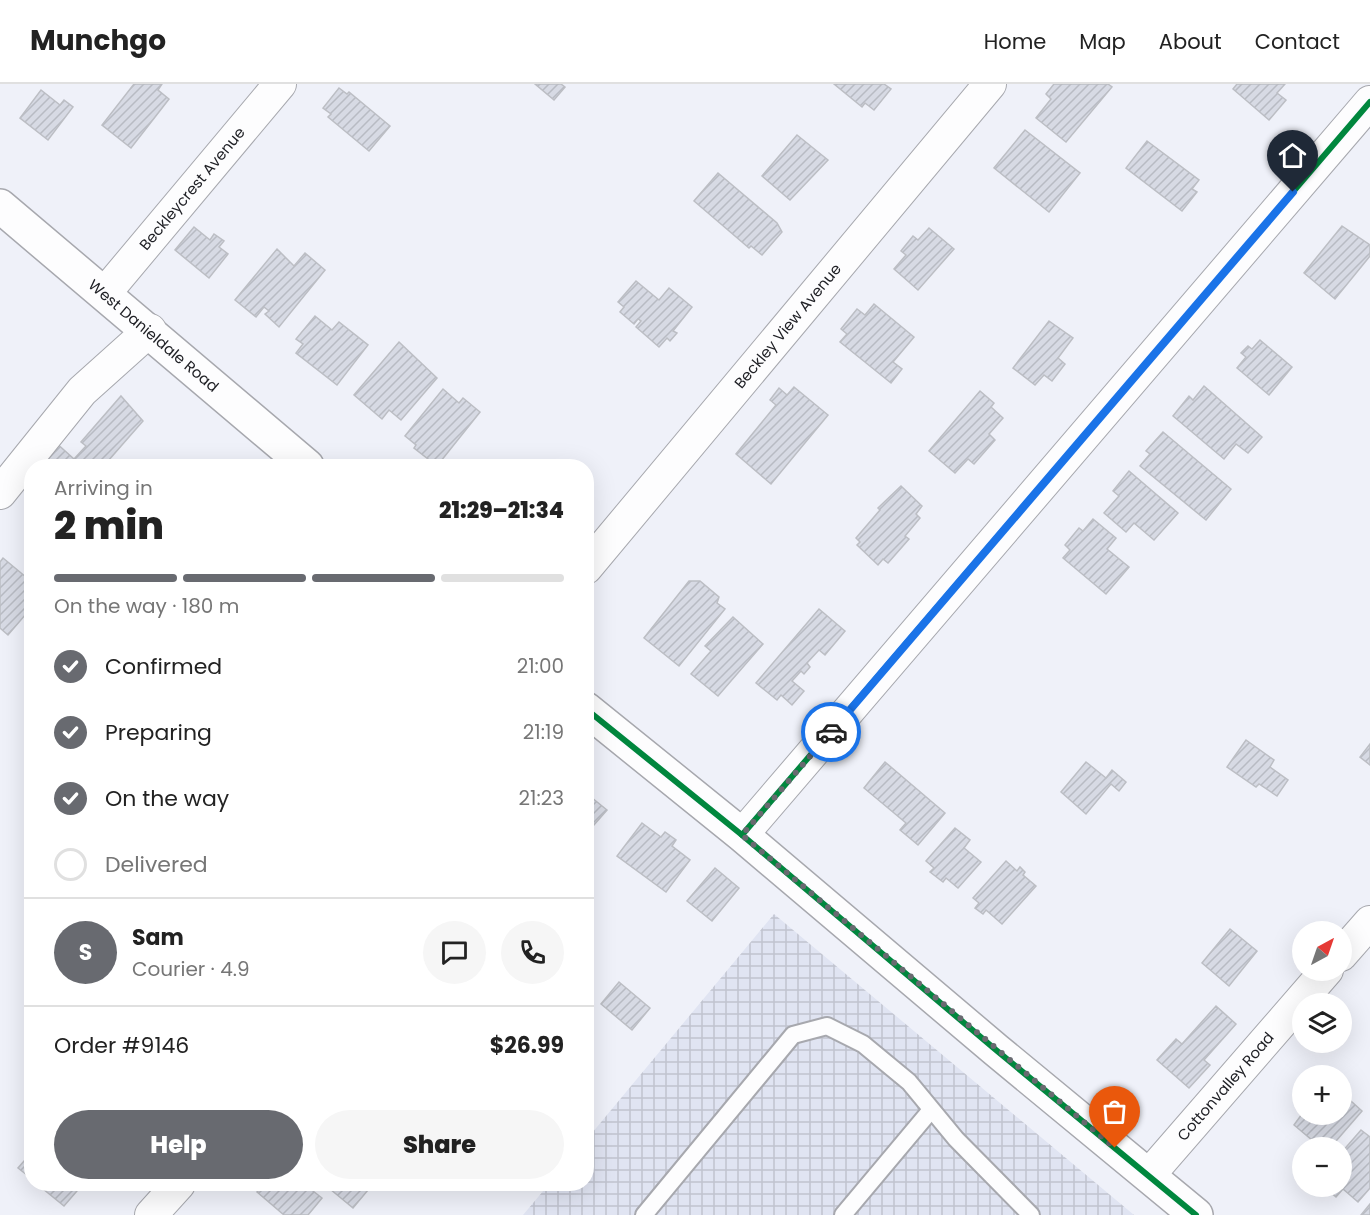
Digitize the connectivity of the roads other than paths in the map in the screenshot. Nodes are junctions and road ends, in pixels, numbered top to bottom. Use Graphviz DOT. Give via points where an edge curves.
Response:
graph roads {
  1 [pos="280,84"];
  2 [pos="990,84"];
  3 [pos="1370,102"];
  4 [pos="0,206"];
  5 [pos="105,293"];
  6 [pos="150,330"];
  7 [pos="27,459"];
  8 [pos="299,459"];
  9 [pos="24,463"];
  10 [pos="0,493"];
  11 [pos="594,558"];
  12 [pos="594,718"];
  13 [pos="742,835"];
  14 [pos="1370,922"];
  15 [pos="1352,942"];
  16 [pos="1317,981"];
  17 [pos="931,1110"];
  18 [pos="1149,1175"];
  19 [pos="173,1191"];
  20 [pos="151,1215"];
  21 [pos="644,1215"];
  22 [pos="843,1215"];
  23 [pos="1031,1215"];
  24 [pos="1196,1215"];
  1 -- 5 [label="street, Beckleycrest Avenue"];
  2 -- 11 [label="street, Beckley View Avenue"];
  3 -- 13 [label="street"];
  4 -- 5 [label="street, West Danieldale Road"];
  5 -- 6 [label="street, West Danieldale Road"];
  6 -- 7 [label="street" via="82,391"];
  6 -- 8 [label="street, West Danieldale Road"];
  9 -- 10 [label="street"];
  12 -- 13 [label="street"];
  13 -- 18 [label="street"];
  14 -- 15 [label="street"];
  16 -- 18 [label="street, Cottonvalley Road"];
  17 -- 21 [label="lane" via="909,1082 863,1044 827,1026 793,1035"];
  17 -- 22 [label="lane"];
  17 -- 23 [label="lane"];
  18 -- 24 [label="street"];
  19 -- 20 [label="street"];
}
